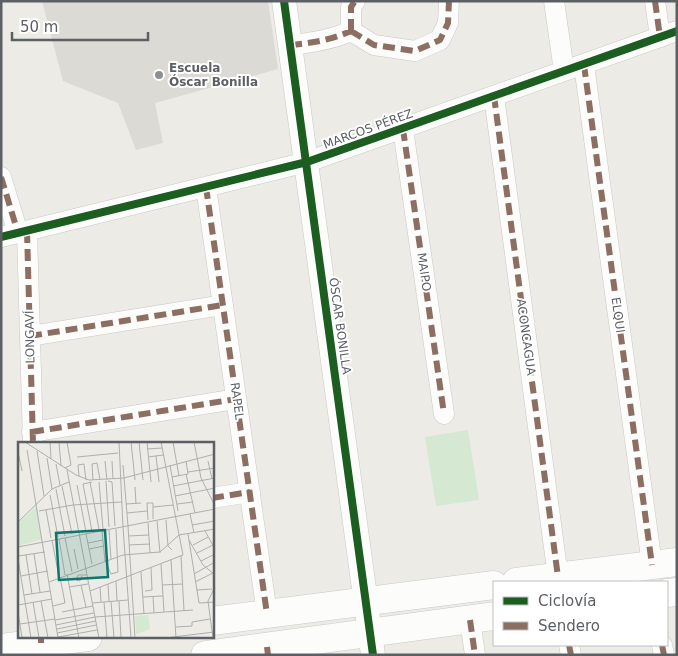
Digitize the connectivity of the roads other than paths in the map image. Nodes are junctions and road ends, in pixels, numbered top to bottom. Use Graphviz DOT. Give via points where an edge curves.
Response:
graph roads {
  1 [pos="284,1"];
  2 [pos="355,1"];
  3 [pos="449,1"];
  4 [pos="554,1"];
  5 [pos="654,1"];
  6 [pos="351,31"];
  7 [pos="672,36"];
  8 [pos="290,45"];
  9 [pos="584,65"];
  10 [pos="564,72"];
  11 [pos="494,96"];
  12 [pos="403,129"];
  13 [pos="307,162"];
  14 [pos="1,177"];
  15 [pos="206,187"];
  16 [pos="15,234"];
  17 [pos="223,305"];
  18 [pos="30,336"];
  19 [pos="236,399"];
  20 [pos="444,414"];
  21 [pos="32,438"];
  22 [pos="250,492"];
  23 [pos="214,498"];
  24 [pos="665,563"];
  25 [pos="558,577"];
  26 [pos="524,581"];
  27 [pos="493,585"];
  28 [pos="366,602"];
  29 [pos="267,614"];
  30 [pos="482,618"];
  31 [pos="214,621"];
  32 [pos="72,638"];
  33 [pos="41,640"];
  34 [pos="372,644"];
  35 [pos="1,648"];
  36 [pos="267,651"];
  37 [pos="204,655"];
  38 [pos="475,655"];
  1 -- 8 [label="street, ÓSCAR BONILLA"];
  2 -- 6 [label="street" via="350,7"];
  3 -- 6 [label="street" via="448,23 440,40 415,51 374,44"];
  4 -- 10 [label="street"];
  5 -- 7 [label="street"];
  6 -- 8 [label="street" via="336,38"];
  7 -- 9 [label="street, MARCOS PÉREZ"];
  8 -- 13 [label="street, ÓSCAR BONILLA"];
  9 -- 10 [label="street, MARCOS PÉREZ"];
  9 -- 24 [label="street, ELQUI"];
  10 -- 11 [label="street, MARCOS PÉREZ"];
  11 -- 12 [label="street, MARCOS PÉREZ"];
  11 -- 25 [label="street, ACONCAGUA"];
  12 -- 13 [label="street, MARCOS PÉREZ"];
  12 -- 20 [label="street, MAIPO"];
  13 -- 15 [label="street, MARCOS PÉREZ"];
  13 -- 28 [label="street, ÓSCAR BONILLA"];
  14 -- 16 [label="street, LONGAVÍ"];
  15 -- 16 [label="street, MARCOS PÉREZ"];
  15 -- 17 [label="street, RAPEL"];
  16 -- 18 [label="street, LONGAVÍ"];
  17 -- 18 [label="street"];
  17 -- 19 [label="street, RAPEL"];
  18 -- 21 [label="street, LONGAVÍ"];
  19 -- 21 [label="street"];
  19 -- 22 [label="street, RAPEL"];
  22 -- 23 [label="street"];
  22 -- 29 [label="street, RAPEL"];
  24 -- 25 [label="main road"];
  25 -- 26 [label="main road"];
  27 -- 28 [label="main road"];
  28 -- 29 [label="main road"];
  28 -- 34 [label="street, ÓSCAR BONILLA"];
  29 -- 31 [label="main road"];
  30 -- 34 [label="main road"];
  30 -- 38 [label="street"];
  32 -- 33 [label="main road"];
  33 -- 35 [label="main road"];
  34 -- 36 [label="main road"];
  36 -- 37 [label="main road"];
}
